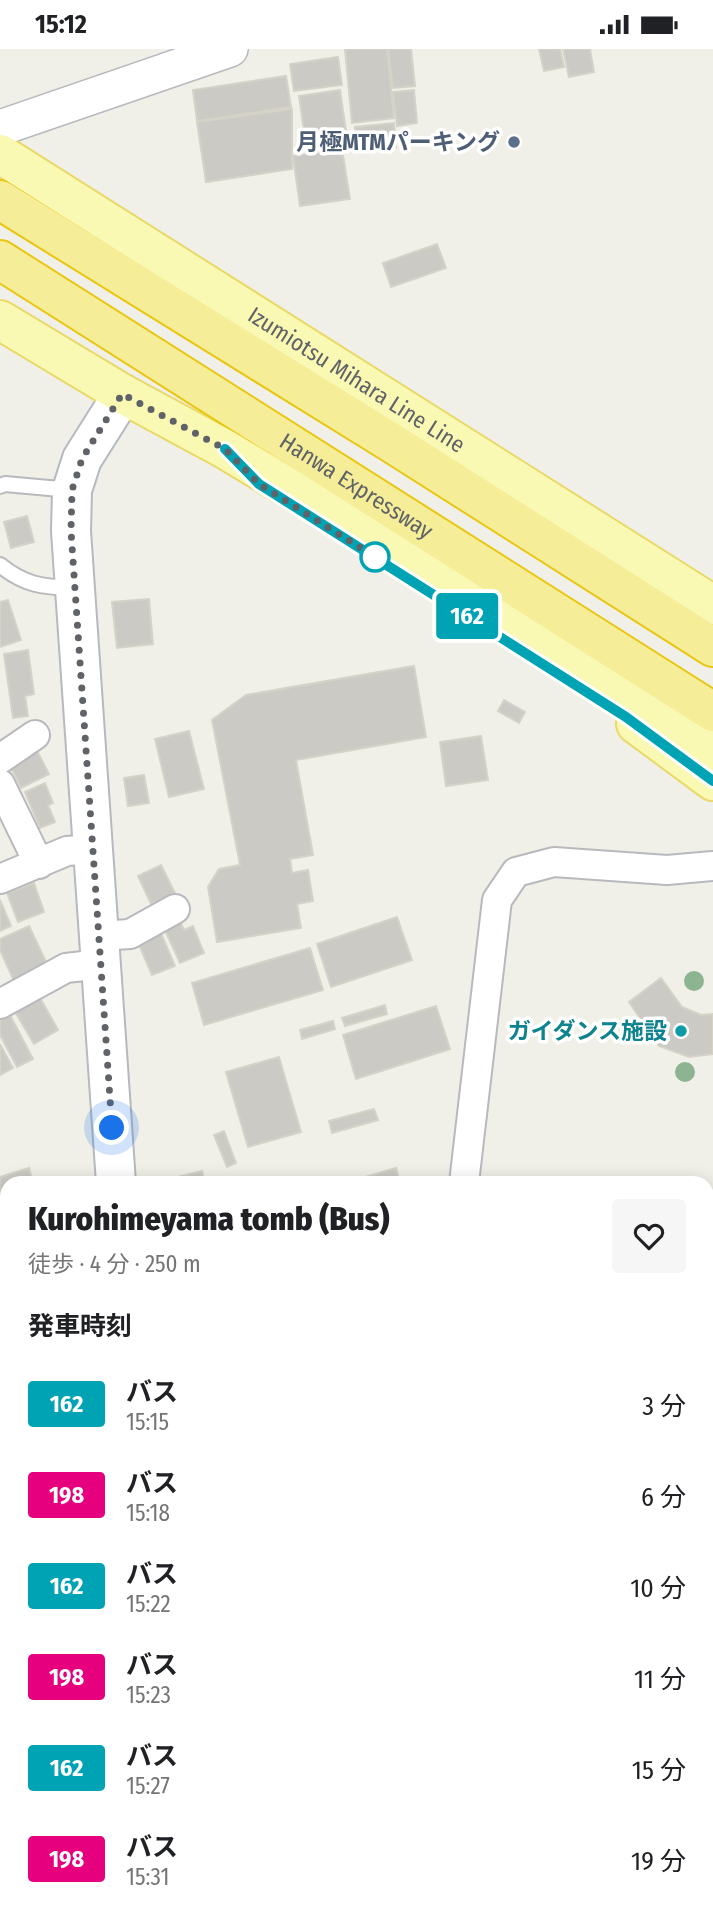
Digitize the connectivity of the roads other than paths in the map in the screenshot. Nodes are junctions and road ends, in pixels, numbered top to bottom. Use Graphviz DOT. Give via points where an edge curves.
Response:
graph roads {
  1 [pos="230,49"];
  2 [pos="0,128"];
  3 [pos="0,154"];
  4 [pos="0,200"];
  5 [pos="0,260"];
  6 [pos="0,320"];
  7 [pos="369,387"];
  8 [pos="122,394"];
  9 [pos="225,449"];
  10 [pos="0,486"];
  11 [pos="72,490"];
  12 [pos="0,565"];
  13 [pos="713,579"];
  14 [pos="74,588"];
  15 [pos="713,605"];
  16 [pos="713,647"];
  17 [pos="713,712"];
  18 [pos="36,735"];
  19 [pos="713,744"];
  20 [pos="0,759"];
  21 [pos="713,781"];
  22 [pos="0,784"];
  23 [pos="93,849"];
  24 [pos="38,864"];
  25 [pos="713,866"];
  26 [pos="0,879"];
  27 [pos="175,909"];
  28 [pos="100,950"];
  29 [pos="0,1004"];
  30 [pos="116,1176"];
  31 [pos="465,1176"];
  1 -- 2 [label="street"];
  3 -- 7 [label="main road, Izumiotsu Mihara Line Line"];
  4 -- 16 [label="highway"];
  5 -- 17 [label="highway, Hanwa Expressway"];
  6 -- 8 [label="main road"];
  7 -- 13 [label="main road" via="454,412"];
  7 -- 15 [label="main road, Izumiotsu Mihara Line Line"];
  8 -- 9 [label="main road"];
  8 -- 11 [label="main road" via="82,459"];
  9 -- 19 [label="main road"];
  9 -- 21 [label="main road" via="259,484 626,717"];
  10 -- 11 [label="lane"];
  11 -- 14 [label="main road"];
  12 -- 14 [label="lane" via="42,587"];
  14 -- 23 [label="main road"];
  18 -- 20 [label="street"];
  22 -- 24 [label="street"];
  23 -- 24 [label="street" via="67,851"];
  23 -- 28 [label="main road"];
  24 -- 26 [label="street"];
  25 -- 31 [label="street" via="667,870 554,862 516,872 497,900"];
  27 -- 28 [label="street"];
  28 -- 29 [label="street"];
  28 -- 30 [label="main road"];
}
